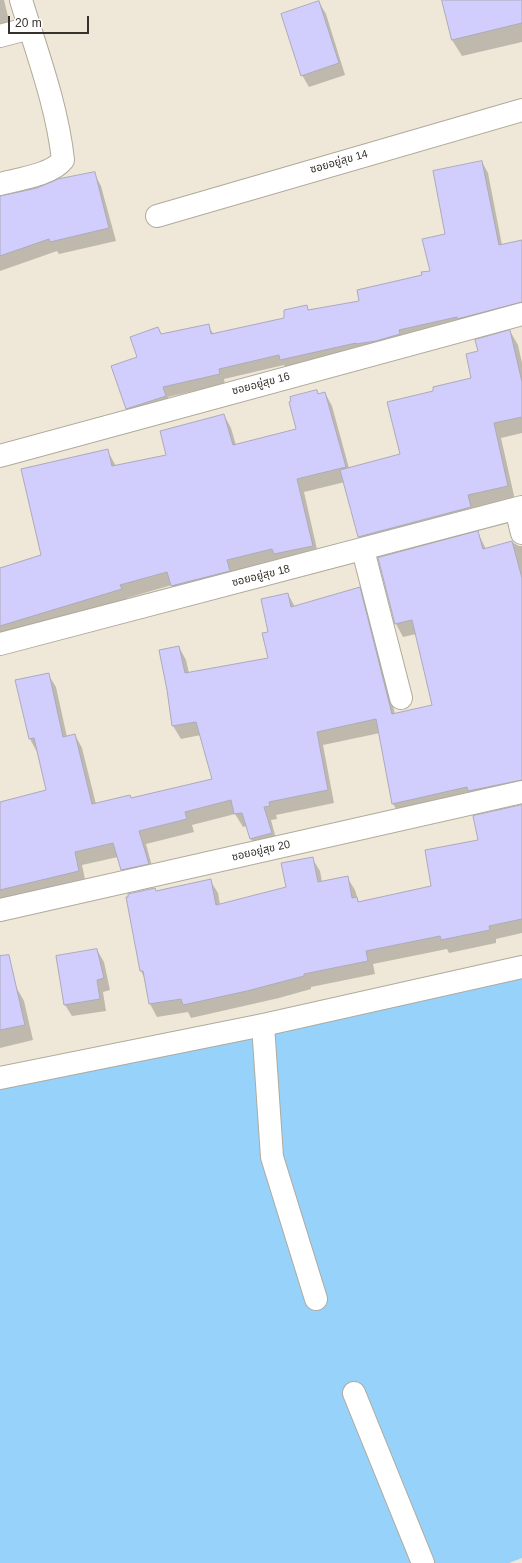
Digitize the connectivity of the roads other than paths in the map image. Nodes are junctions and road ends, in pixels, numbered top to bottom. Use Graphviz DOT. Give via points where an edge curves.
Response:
graph roads {
  1 [pos="21,0"];
  2 [pos="30,28"];
  3 [pos="0,36"];
  4 [pos="522,110"];
  5 [pos="0,184"];
  6 [pos="157,216"];
  7 [pos="522,314"];
  8 [pos="0,456"];
  9 [pos="519,508"];
  10 [pos="522,534"];
  11 [pos="362,550"];
  12 [pos="0,644"];
  13 [pos="401,698"];
  14 [pos="522,792"];
  15 [pos="0,910"];
  16 [pos="522,967"];
  17 [pos="263,1025"];
  18 [pos="0,1078"];
  19 [pos="316,1298"];
  20 [pos="354,1392"];
  21 [pos="423,1563"];
  1 -- 2 [label="street"];
  2 -- 3 [label="street"];
  2 -- 5 [label="street" via="60,135 63,160 58,166 39,174"];
  4 -- 6 [label="street, ซอยอยู่สุข 14"];
  7 -- 8 [label="street, ซอยอยู่สุข 16"];
  9 -- 10 [label="street"];
  9 -- 11 [label="street, ซอยอยู่สุข 18"];
  11 -- 12 [label="street, ซอยอยู่สุข 18"];
  11 -- 13 [label="street"];
  14 -- 15 [label="street, ซอยอยู่สุข 20"];
  16 -- 17 [label="street"];
  17 -- 18 [label="street"];
  17 -- 19 [label="street" via="272,1157"];
  20 -- 21 [label="street"];
}
